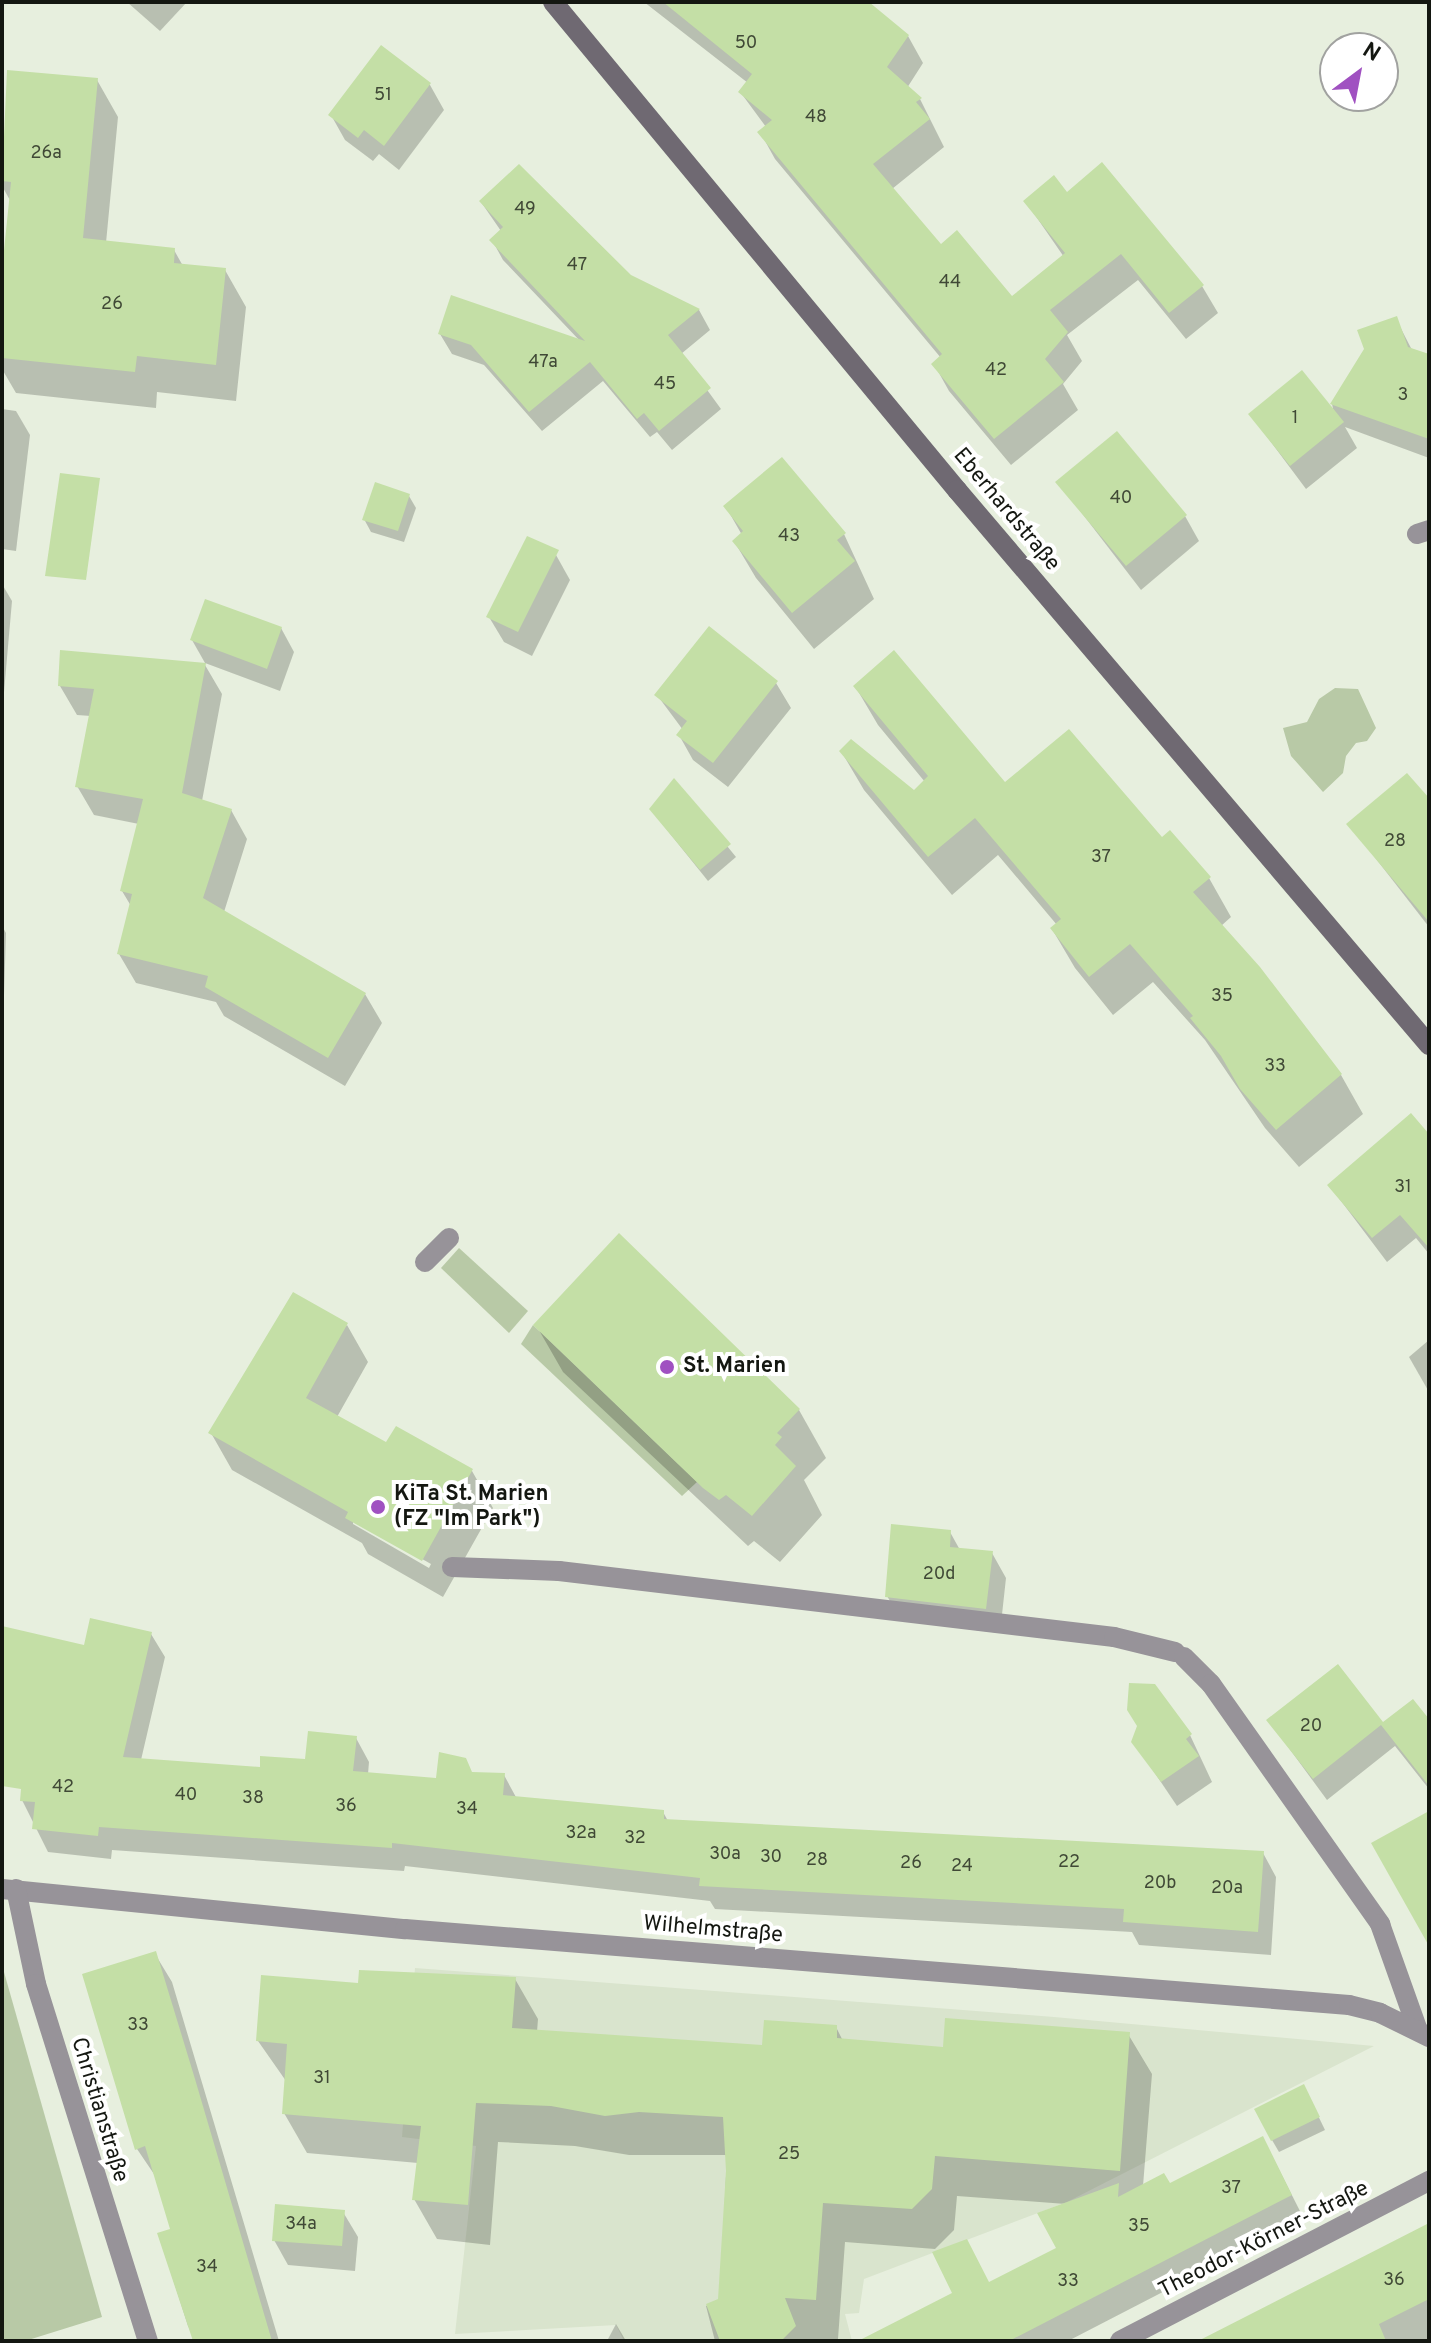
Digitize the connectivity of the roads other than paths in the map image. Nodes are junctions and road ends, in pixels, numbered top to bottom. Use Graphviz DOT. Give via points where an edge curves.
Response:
graph roads {
  1 [pos="553,2"];
  2 [pos="1429,1045"];
  3 [pos="449,1238"];
  4 [pos="425,1262"];
  5 [pos="452,1567"];
  6 [pos="9,1889"];
  7 [pos="1423,2033"];
  8 [pos="1429,2181"];
  9 [pos="148,2341"];
  10 [pos="1120,2341"];
  1 -- 2 [label="main road, Eberhardstraße" via="957,490"];
  3 -- 4 [label="street"];
  5 -- 7 [label="street, Wilhelmstraße" via="559,1571 1114,1637 1180,1654 1211,1684 1380,1924"];
  6 -- 7 [label="street, Wilhelmstraße" via="421,1930 1349,2005"];
  6 -- 9 [label="street, Christianstraße" via="137,2320"];
  8 -- 10 [label="street, Theodor-Körner-Straße"];
}
